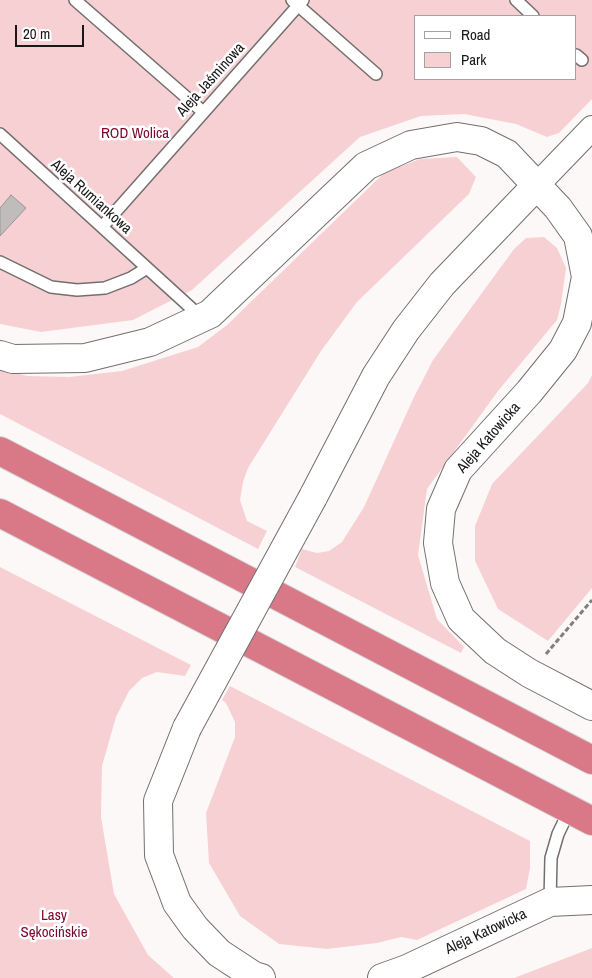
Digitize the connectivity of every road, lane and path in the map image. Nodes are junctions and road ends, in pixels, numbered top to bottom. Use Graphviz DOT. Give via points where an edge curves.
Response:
graph roads {
  1 [pos="75,0"];
  2 [pos="516,0"];
  3 [pos="297,2"];
  4 [pos="532,15"];
  5 [pos="376,74"];
  6 [pos="202,112"];
  7 [pos="592,128"];
  8 [pos="0,134"];
  9 [pos="537,185"];
  10 [pos="102,227"];
  11 [pos="0,262"];
  12 [pos="147,268"];
  13 [pos="202,318"];
  14 [pos="0,355"];
  15 [pos="0,451"];
  16 [pos="0,513"];
  17 [pos="592,600"];
  18 [pos="562,636"];
  19 [pos="592,706"];
  20 [pos="592,760"];
  21 [pos="581,815"];
  22 [pos="592,900"];
  23 [pos="550,902"];
  24 [pos="261,978"];
  25 [pos="382,978"];
  1 -- 6 [label="lane"];
  2 -- 4 [label="lane"];
  3 -- 5 [label="lane"];
  3 -- 6 [label="lane, Aleja Jaśminowa"];
  6 -- 10 [label="lane, Aleja Jaśminowa"];
  7 -- 9 [label="street"];
  8 -- 10 [label="lane, Aleja Rumiankowa"];
  9 -- 13 [label="street, Aleja Katowicka" via="507,154 481,141 457,137 411,145 366,166 210,314"];
  9 -- 19 [label="street, Aleja Katowicka" via="578,236 586,276 577,323 563,350 458,470 441,509 438,543 445,583 461,619 495,651"];
  9 -- 24 [label="street, bridge" via="442,284 376,376 188,728 158,800 159,855 177,903 219,953"];
  10 -- 12 [label="lane, Aleja Rumiankowa"];
  11 -- 12 [label="lane" via="51,288 77,290 105,288"];
  12 -- 13 [label="lane, Aleja Rumiankowa"];
  13 -- 14 [label="street, Aleja Katowicka" via="150,342 85,358 13,359"];
  15 -- 20 [label="highway"];
  16 -- 21 [label="highway"];
  17 -- 18 [label="path"];
  21 -- 23 [label="lane" via="558,834 552,858"];
  22 -- 23 [label="street, Aleja Katowicka"];
  23 -- 25 [label="street, Aleja Katowicka"];
}
